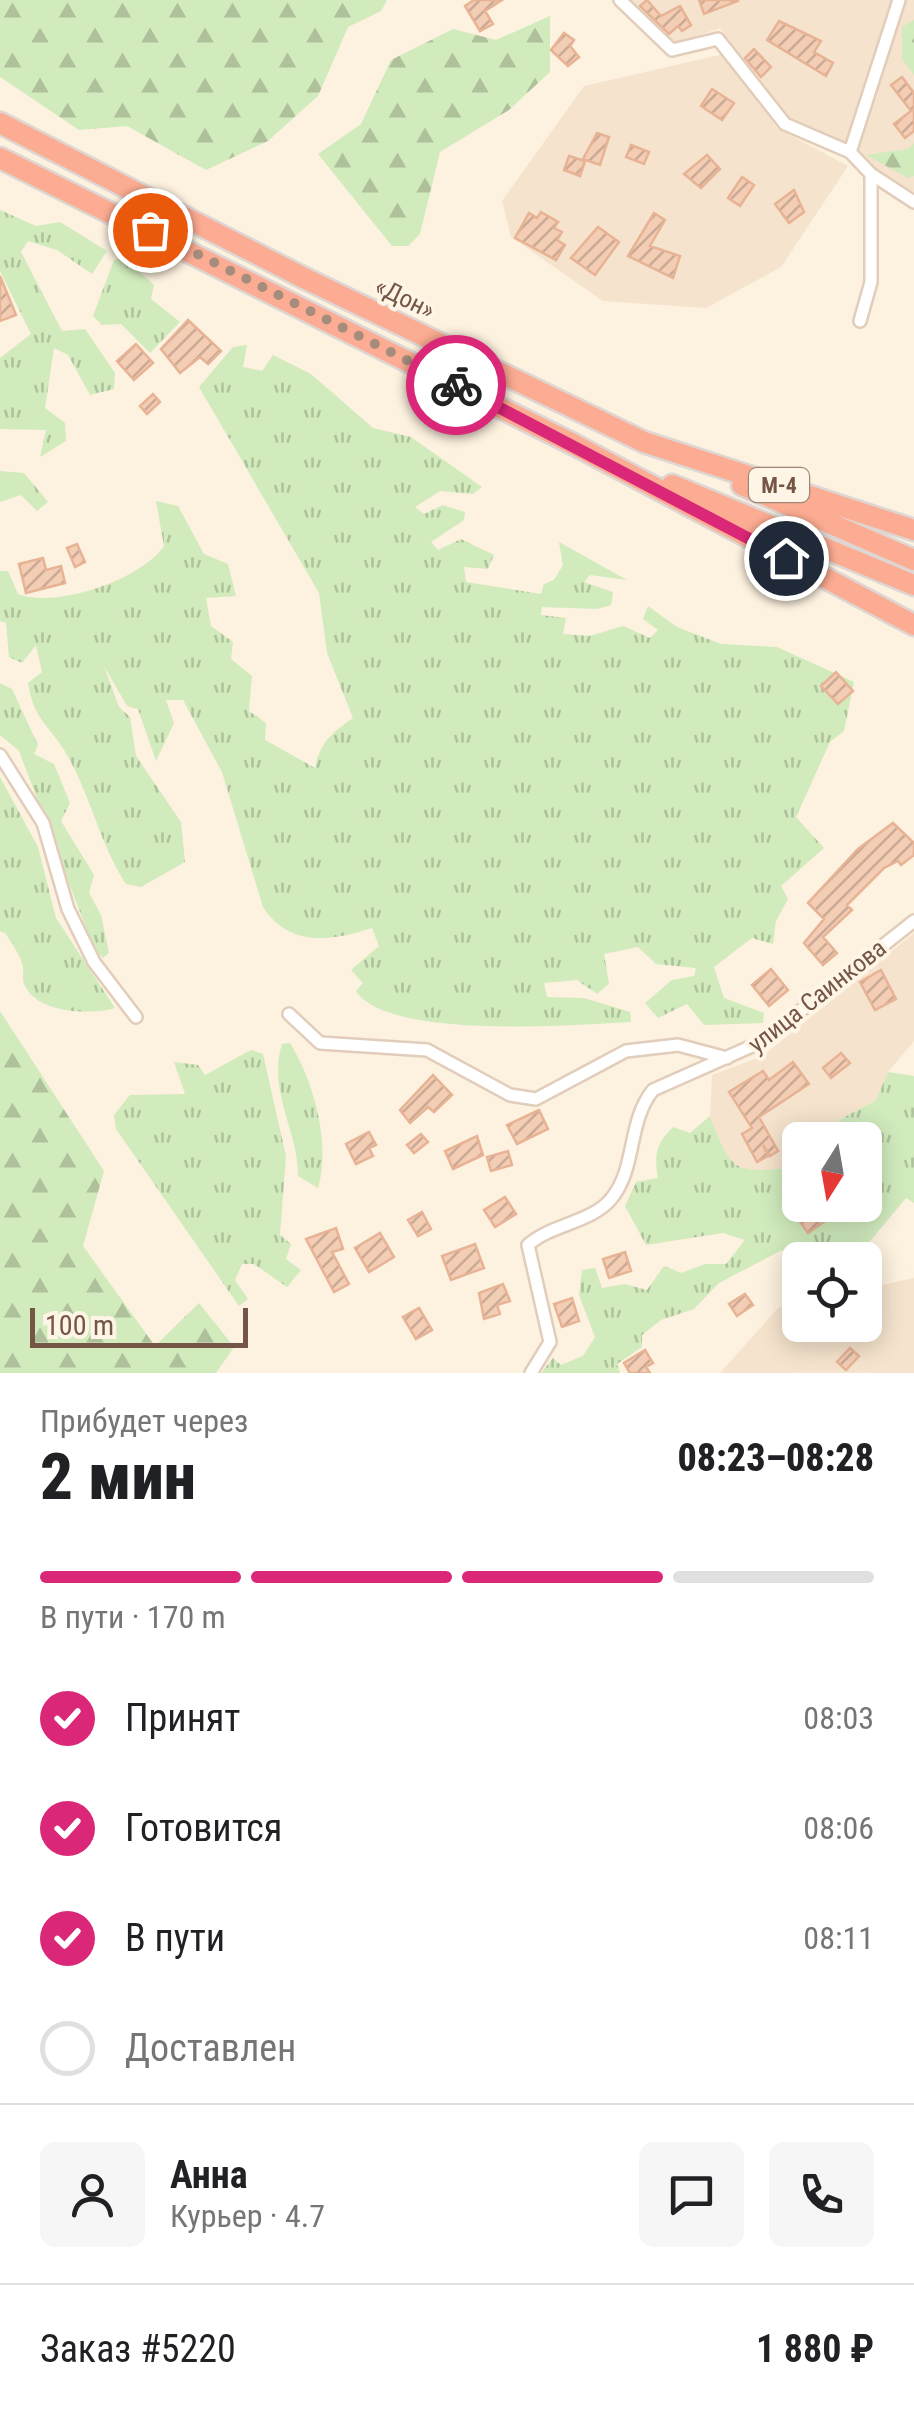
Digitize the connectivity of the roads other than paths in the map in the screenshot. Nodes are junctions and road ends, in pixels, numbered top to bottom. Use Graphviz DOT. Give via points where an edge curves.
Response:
graph roads {
  1 [pos="620,0"];
  2 [pos="899,0"];
  3 [pos="0,123"];
  4 [pos="850,152"];
  5 [pos="0,158"];
  6 [pos="871,174"];
  7 [pos="914,202"];
  8 [pos="860,321"];
  9 [pos="644,442"];
  10 [pos="574,444"];
  11 [pos="914,530"];
  12 [pos="914,560"];
  13 [pos="914,585"];
  14 [pos="914,625"];
  15 [pos="0,755"];
  16 [pos="914,921"];
  17 [pos="289,1014"];
  18 [pos="136,1018"];
  19 [pos="727,1058"];
  20 [pos="532,1373"];
  1 -- 4 [label="street" via="672,50 718,39 785,124"];
  2 -- 4 [label="street"];
  3 -- 9 [label="highway, «Дон» / М-4"];
  4 -- 6 [label="street"];
  5 -- 10 [label="highway, М-4"];
  6 -- 7 [label="street"];
  6 -- 8 [label="street" via="871,282"];
  9 -- 11 [label="highway, «Дон» / М-4"];
  9 -- 12 [label="highway"];
  10 -- 13 [label="highway"];
  10 -- 14 [label="highway, М-4"];
  15 -- 18 [label="street" via="43,823 68,909 94,962"];
  16 -- 19 [label="street, улица Саинкова" via="761,1042"];
  17 -- 19 [label="street" via="320,1043 426,1050 510,1095 536,1099 626,1051 678,1045"];
  19 -- 20 [label="street, улица Саинкова" via="653,1090 642,1102 614,1196 528,1245 550,1342"];
}
